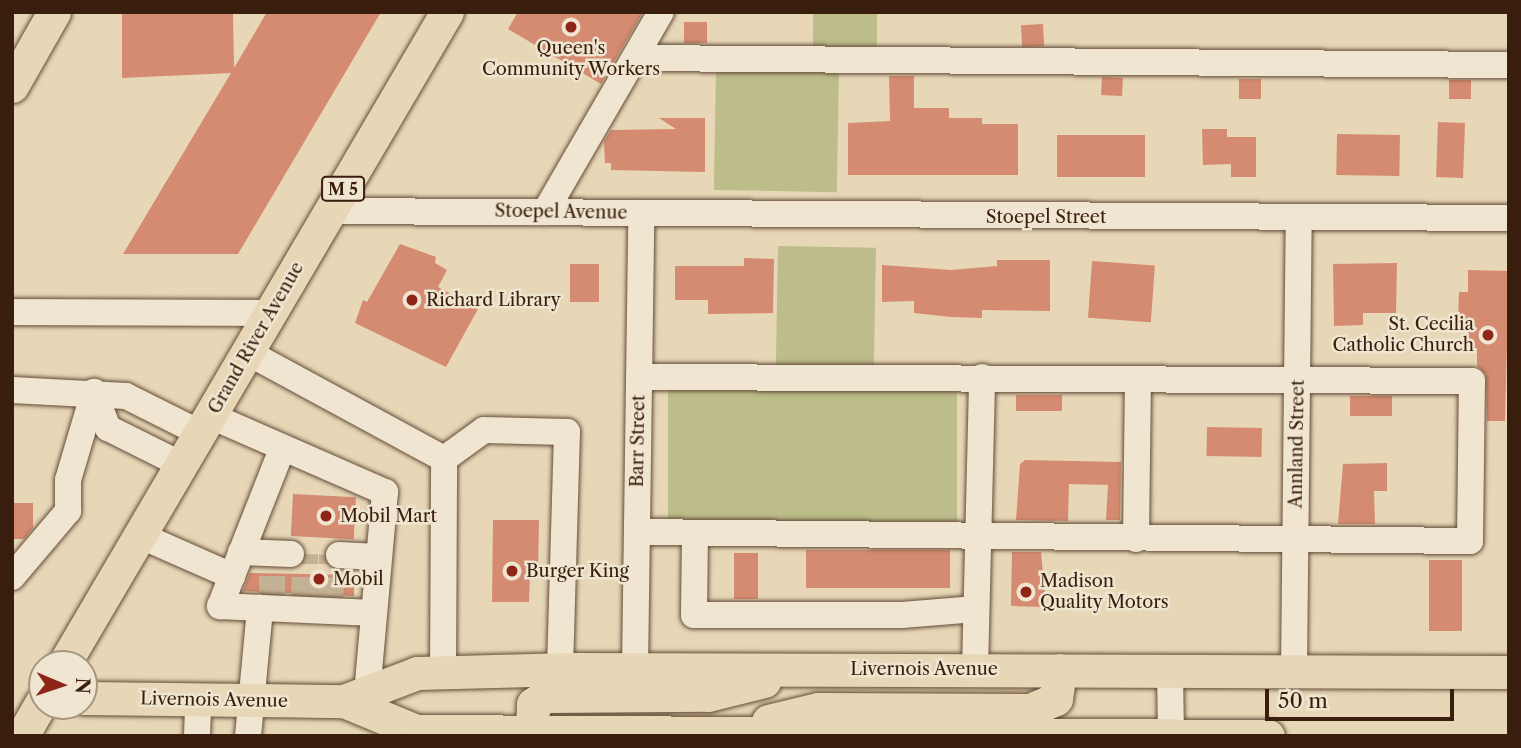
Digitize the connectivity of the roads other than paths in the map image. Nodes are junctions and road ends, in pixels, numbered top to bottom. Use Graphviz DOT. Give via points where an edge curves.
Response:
graph roads {
  1 [pos="54,12"];
  2 [pos="447,12"];
  3 [pos="661,12"];
  4 [pos="637,58"];
  5 [pos="1509,65"];
  6 [pos="12,86"];
  7 [pos="330,211"];
  8 [pos="545,212"];
  9 [pos="641,213"];
  10 [pos="792,217"];
  11 [pos="1299,217"];
  12 [pos="1509,218"];
  13 [pos="12,312"];
  14 [pos="270,313"];
  15 [pos="247,352"];
  16 [pos="639,377"];
  17 [pos="982,377"];
  18 [pos="1138,379"];
  19 [pos="1297,380"];
  20 [pos="12,390"];
  21 [pos="94,392"];
  22 [pos="206,425"];
  23 [pos="282,449"];
  24 [pos="444,459"];
  25 [pos="182,465"];
  26 [pos="637,532"];
  27 [pos="695,533"];
  28 [pos="139,535"];
  29 [pos="977,538"];
  30 [pos="1136,539"];
  31 [pos="1296,540"];
  32 [pos="339,555"];
  33 [pos="378,557"];
  34 [pos="279,560"];
  35 [pos="237,564"];
  36 [pos="12,577"];
  37 [pos="268,606"];
  38 [pos="976,609"];
  39 [pos="372,613"];
  40 [pos="72,650"];
  41 [pos="635,669"];
  42 [pos="809,669"];
  43 [pos="560,670"];
  44 [pos="975,670"];
  45 [pos="1060,670"];
  46 [pos="1294,670"];
  47 [pos="1170,671"];
  48 [pos="1509,672"];
  49 [pos="443,673"];
  50 [pos="356,696"];
  51 [pos="98,698"];
  52 [pos="198,700"];
  53 [pos="249,700"];
  54 [pos="31,720"];
  55 [pos="532,732"];
  56 [pos="718,733"];
  57 [pos="416,734"];
  58 [pos="486,734"];
  59 [pos="1171,735"];
  60 [pos="22,736"];
  61 [pos="197,736"];
  62 [pos="248,736"];
  63 [pos="1268,736"];
  1 -- 6 [label="main road"];
  2 -- 7 [label="main road, Grand River Avenue / M 5"];
  3 -- 4 [label="street"];
  4 -- 5 [label="street"];
  4 -- 8 [label="street"];
  7 -- 8 [label="street, Stoepel Avenue"];
  7 -- 14 [label="main road, Grand River Avenue / M 5"];
  8 -- 9 [label="street, Stoepel Avenue"];
  9 -- 10 [label="street, Stoepel Avenue"];
  9 -- 16 [label="street, Barr Street"];
  10 -- 11 [label="street, Stoepel Street"];
  11 -- 12 [label="street"];
  11 -- 19 [label="street, Annland Street"];
  13 -- 14 [label="street"];
  14 -- 15 [label="main road, Grand River Avenue / M 5"];
  15 -- 22 [label="main road, Grand River Avenue / M 5"];
  15 -- 24 [label="street"];
  16 -- 17 [label="street"];
  16 -- 26 [label="street, Barr Street"];
  17 -- 18 [label="street"];
  17 -- 29 [label="street"];
  18 -- 19 [label="street"];
  18 -- 30 [label="street"];
  19 -- 31 [label="street, Annland Street"];
  19 -- 31 [label="street" via="1472,381 1470,541"];
  20 -- 21 [label="street"];
  21 -- 22 [label="street" via="126,396"];
  21 -- 25 [label="street" via="108,428"];
  21 -- 36 [label="street" via="68,480 68,511"];
  22 -- 23 [label="street"];
  22 -- 25 [label="main road, Grand River Avenue / M 5"];
  23 -- 33 [label="street" via="385,492"];
  23 -- 35 [label="street"];
  24 -- 43 [label="street" via="484,430 567,432"];
  24 -- 49 [label="street"];
  25 -- 28 [label="main road, Grand River Avenue / M 5"];
  26 -- 27 [label="street"];
  26 -- 41 [label="street, Barr Street"];
  27 -- 29 [label="street"];
  27 -- 38 [label="street" via="694,615 902,615"];
  28 -- 35 [label="street"];
  28 -- 40 [label="main road, Grand River Avenue / M 5"];
  29 -- 30 [label="street"];
  29 -- 38 [label="street"];
  30 -- 31 [label="street"];
  31 -- 46 [label="street, Annland Street"];
  32 -- 33 [label="street"];
  33 -- 39 [label="street"];
  34 -- 35 [label="street"];
  35 -- 37 [label="street" via="220,606"];
  37 -- 39 [label="street"];
  37 -- 53 [label="street"];
  38 -- 44 [label="street"];
  39 -- 50 [label="street"];
  41 -- 42 [label="main road, Livernois Avenue"];
  41 -- 43 [label="main road, Livernois Avenue"];
  42 -- 44 [label="main road, Livernois Avenue"];
  42 -- 55 [label="main road" via="708,695 546,696 533,704"];
  43 -- 49 [label="main road, Livernois Avenue"];
  44 -- 45 [label="main road, Livernois Avenue"];
  45 -- 47 [label="main road, Livernois Avenue"];
  45 -- 56 [label="main road" via="1056,699 1030,710 818,709"];
  46 -- 47 [label="main road, Livernois Avenue"];
  46 -- 48 [label="main road, Livernois Avenue"];
  47 -- 59 [label="street"];
  49 -- 50 [label="main road, Livernois Avenue" via="417,673"];
  50 -- 53 [label="main road, Livernois Avenue"];
  50 -- 57 [label="main road, Livernois Avenue"];
  51 -- 52 [label="main road, Livernois Avenue"];
  52 -- 53 [label="main road, Livernois Avenue"];
  52 -- 61 [label="street"];
  53 -- 62 [label="street"];
  54 -- 60 [label="main road"];
  55 -- 56 [label="main road, Livernois Avenue"];
  55 -- 58 [label="main road, Livernois Avenue"];
  56 -- 59 [label="main road, Livernois Avenue"];
  57 -- 58 [label="main road, Livernois Avenue"];
  59 -- 63 [label="main road, Livernois Avenue"];
}
